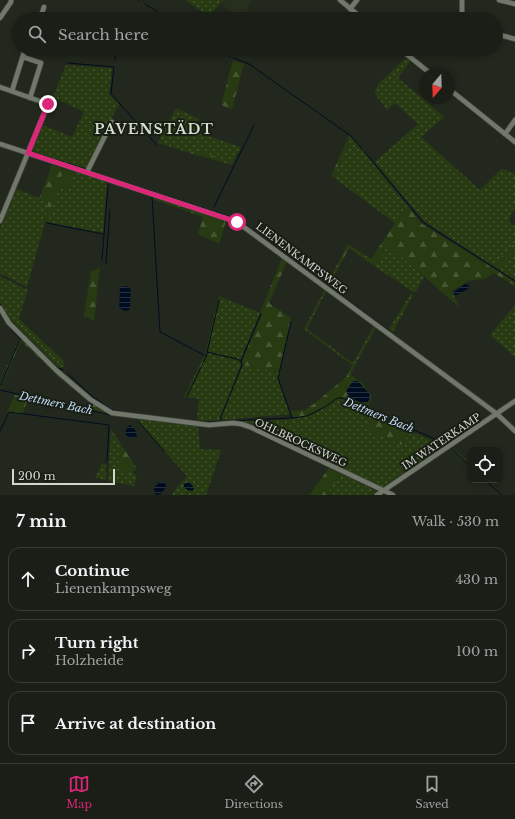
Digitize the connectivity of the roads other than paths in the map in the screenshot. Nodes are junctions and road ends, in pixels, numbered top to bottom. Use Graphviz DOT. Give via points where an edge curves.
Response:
graph roads {
  1 [pos="10,0"];
  2 [pos="340,0"];
  3 [pos="357,0"];
  4 [pos="462,0"];
  5 [pos="499,0"];
  6 [pos="515,4"];
  7 [pos="44,7"];
  8 [pos="350,9"];
  9 [pos="42,12"];
  10 [pos="354,12"];
  11 [pos="462,12"];
  12 [pos="0,18"];
  13 [pos="503,36"];
  14 [pos="515,39"];
  15 [pos="409,56"];
  16 [pos="23,57"];
  17 [pos="424,68"];
  18 [pos="0,87"];
  19 [pos="12,91"];
  20 [pos="455,94"];
  21 [pos="30,98"];
  22 [pos="515,120"];
  23 [pos="112,122"];
  24 [pos="505,134"];
  25 [pos="515,142"];
  26 [pos="0,144"];
  27 [pos="28,153"];
  28 [pos="86,172"];
  29 [pos="0,221"];
  30 [pos="0,308"];
  31 [pos="515,401"];
  32 [pos="497,414"];
  33 [pos="515,431"];
  34 [pos="383,490"];
  35 [pos="377,495"];
  36 [pos="393,495"];
  1 -- 12 [label="street"];
  2 -- 8 [label="street"];
  3 -- 8 [label="street"];
  4 -- 11 [label="street"];
  5 -- 6 [label="street"];
  7 -- 9 [label="street"];
  8 -- 10 [label="street"];
  13 -- 14 [label="street"];
  15 -- 17 [label="street"];
  16 -- 19 [label="street"];
  16 -- 21 [label="street" via="41,63"];
  18 -- 19 [label="street"];
  19 -- 21 [label="street"];
  20 -- 24 [label="street"];
  21 -- 27 [label="street" via="48,104"];
  22 -- 24 [label="street"];
  23 -- 28 [label="street"];
  24 -- 25 [label="street"];
  26 -- 27 [label="street, LIENENKAMPSWEG"];
  27 -- 28 [label="street, LIENENKAMPSWEG"];
  27 -- 29 [label="street"];
  28 -- 32 [label="street, LIENENKAMPSWEG" via="242,224"];
  30 -- 34 [label="street, OHLBROCKSWEG" via="9,323 57,371 91,400 112,413 210,425 241,424"];
  31 -- 32 [label="street, IM WATERKAMP"];
  32 -- 33 [label="street, LIENENKAMPSWEG"];
  32 -- 34 [label="street, IM WATERKAMP"];
  34 -- 35 [label="street, IM WATERKAMP"];
  34 -- 36 [label="street, OHLBROCKSWEG"];
}
